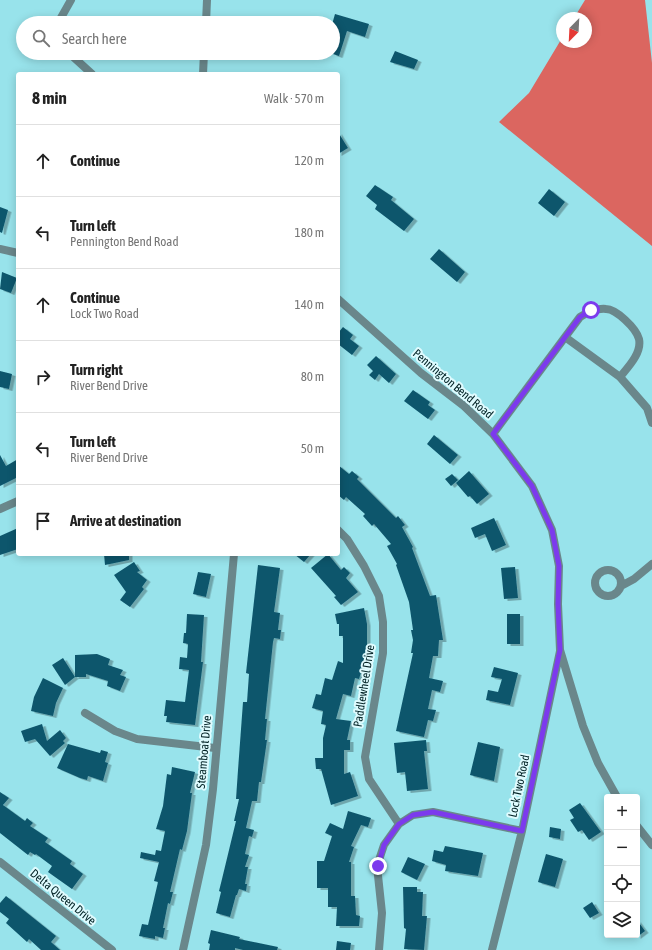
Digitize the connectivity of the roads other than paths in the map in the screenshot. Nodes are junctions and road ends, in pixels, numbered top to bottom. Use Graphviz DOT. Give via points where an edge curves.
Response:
graph roads {
  1 [pos="71,0"];
  2 [pos="207,0"];
  3 [pos="62,16"];
  4 [pos="206,16"];
  5 [pos="77,60"];
  6 [pos="204,60"];
  7 [pos="90,72"];
  8 [pos="203,72"];
  9 [pos="0,249"];
  10 [pos="16,253"];
  11 [pos="340,301"];
  12 [pos="565,337"];
  13 [pos="620,377"];
  14 [pos="652,423"];
  15 [pos="493,434"];
  16 [pos="16,503"];
  17 [pos="0,509"];
  18 [pos="340,532"];
  19 [pos="234,556"];
  20 [pos="652,564"];
  21 [pos="621,586"];
  22 [pos="560,650"];
  23 [pos="85,713"];
  24 [pos="215,748"];
  25 [pos="614,794"];
  26 [pos="399,824"];
  27 [pos="640,830"];
  28 [pos="522,831"];
  29 [pos="652,845"];
  30 [pos="0,862"];
  31 [pos="112,950"];
  32 [pos="183,950"];
  33 [pos="379,950"];
  34 [pos="492,950"];
  1 -- 3 [label="street"];
  2 -- 4 [label="street"];
  5 -- 7 [label="street"];
  6 -- 8 [label="street"];
  9 -- 10 [label="street"];
  11 -- 15 [label="street, Pennington Bend Road" via="421,373 464,406"];
  12 -- 13 [label="street"];
  12 -- 13 [label="street" via="580,317 591,310 607,309 631,324 639,339 637,352"];
  12 -- 15 [label="street"];
  13 -- 14 [label="street" via="646,408"];
  15 -- 22 [label="street, Pennington Bend Road" via="532,486 552,530 559,566"];
  16 -- 17 [label="street"];
  18 -- 26 [label="street, Paddlewheel Drive" via="356,553 379,596 383,622 383,654 365,756 369,779"];
  19 -- 24 [label="street, Steamboat Drive"];
  20 -- 21 [label="street"];
  22 -- 25 [label="street, Pennington Bend Road" via="582,726"];
  22 -- 28 [label="street, Lock Two Road"];
  23 -- 24 [label="street" via="115,731 137,739"];
  24 -- 32 [label="street, Steamboat Drive" via="206,845"];
  26 -- 28 [label="street" via="413,815 433,812"];
  26 -- 33 [label="street" via="384,845 378,866 382,913"];
  27 -- 29 [label="street"];
  28 -- 34 [label="street, Lock Two Road"];
  30 -- 31 [label="street, Delta Queen Drive"];
}
